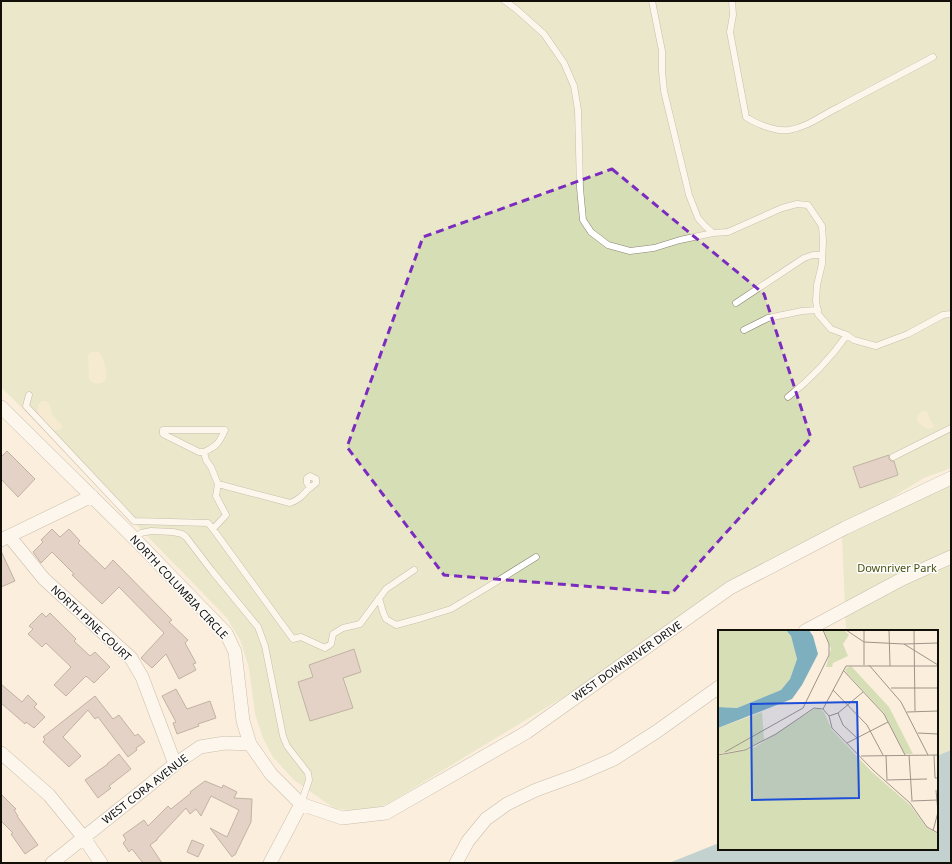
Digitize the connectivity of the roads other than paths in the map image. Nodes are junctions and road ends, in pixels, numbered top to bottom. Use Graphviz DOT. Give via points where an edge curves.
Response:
graph roads {
  1 [pos="505,1"];
  2 [pos="652,1"];
  3 [pos="732,1"];
  4 [pos="933,57"];
  5 [pos="713,233"];
  6 [pos="822,255"];
  7 [pos="736,303"];
  8 [pos="818,310"];
  9 [pos="951,314"];
  10 [pos="744,330"];
  11 [pos="847,335"];
  12 [pos="29,395"];
  13 [pos="788,397"];
  14 [pos="1,407"];
  15 [pos="951,428"];
  16 [pos="204,452"];
  17 [pos="893,457"];
  18 [pos="951,478"];
  19 [pos="218,484"];
  20 [pos="310,487"];
  21 [pos="92,496"];
  22 [pos="213,529"];
  23 [pos="5,538"];
  24 [pos="134,538"];
  25 [pos="536,557"];
  26 [pos="951,557"];
  27 [pos="414,570"];
  28 [pos="379,598"];
  29 [pos="807,630"];
  30 [pos="718,688"];
  31 [pos="250,744"];
  32 [pos="1,753"];
  33 [pos="175,764"];
  34 [pos="301,804"];
  35 [pos="84,838"];
  36 [pos="52,863"];
  37 [pos="101,863"];
  38 [pos="270,863"];
  39 [pos="456,863"];
  1 -- 5 [label="lane" via="544,34 564,63 574,86 578,110 583,220 591,232 608,245 630,251 654,248"];
  2 -- 5 [label="lane" via="662,51 664,90 689,196 698,218"];
  3 -- 4 [label="lane" via="730,32 735,62 746,117 754,123 788,130 808,124"];
  5 -- 6 [label="lane" via="728,232 782,208 797,204 808,205 822,226"];
  6 -- 7 [label="lane" via="804,258"];
  6 -- 8 [label="lane" via="817,285"];
  8 -- 10 [label="lane" via="802,310 768,318"];
  8 -- 11 [label="lane" via="818,314 831,329"];
  9 -- 11 [label="lane" via="943,315 908,334 876,346 854,340"];
  11 -- 13 [label="lane" via="819,370"];
  12 -- 22 [label="lane" via="26,406 134,521 208,523"];
  14 -- 21 [label="street, NORTH COLUMBIA CIRCLE"];
  15 -- 17 [label="lane"];
  16 -- 16 [label="lane" via="220,442 224,430 163,430 163,434 199,452"];
  16 -- 19 [label="lane"];
  18 -- 34 [label="street, WEST DOWNRIVER DRIVE" via="846,528 730,588 527,732 386,813 342,818"];
  19 -- 20 [label="lane" via="290,503 297,501"];
  19 -- 22 [label="lane" via="216,496 226,515"];
  21 -- 23 [label="street"];
  21 -- 24 [label="street, NORTH COLUMBIA CIRCLE"];
  22 -- 28 [label="lane" via="292,639 301,637 325,648 331,644 333,634 343,628 360,624"];
  23 -- 33 [label="street, NORTH PINE COURT" via="44,579 131,658 142,677"];
  24 -- 31 [label="street, NORTH COLUMBIA CIRCLE" via="226,633 236,652 243,721"];
  24 -- 34 [label="lane" via="151,531 182,534 258,627 265,646 283,736 287,746 308,773 309,780"];
  25 -- 28 [label="lane" via="451,609 396,625 386,619"];
  26 -- 29 [label="street" via="902,579"];
  27 -- 28 [label="lane" via="386,589"];
  30 -- 39 [label="street" via="614,759 507,804 486,819 468,841"];
  31 -- 33 [label="street, WEST CORA AVENUE" via="225,743 200,747"];
  31 -- 34 [label="street, NORTH COLUMBIA CIRCLE" via="272,774"];
  32 -- 35 [label="street" via="49,795"];
  33 -- 35 [label="street, WEST CORA AVENUE"];
  34 -- 38 [label="street"];
  35 -- 36 [label="street, WEST CORA AVENUE"];
  35 -- 37 [label="street"];
}
